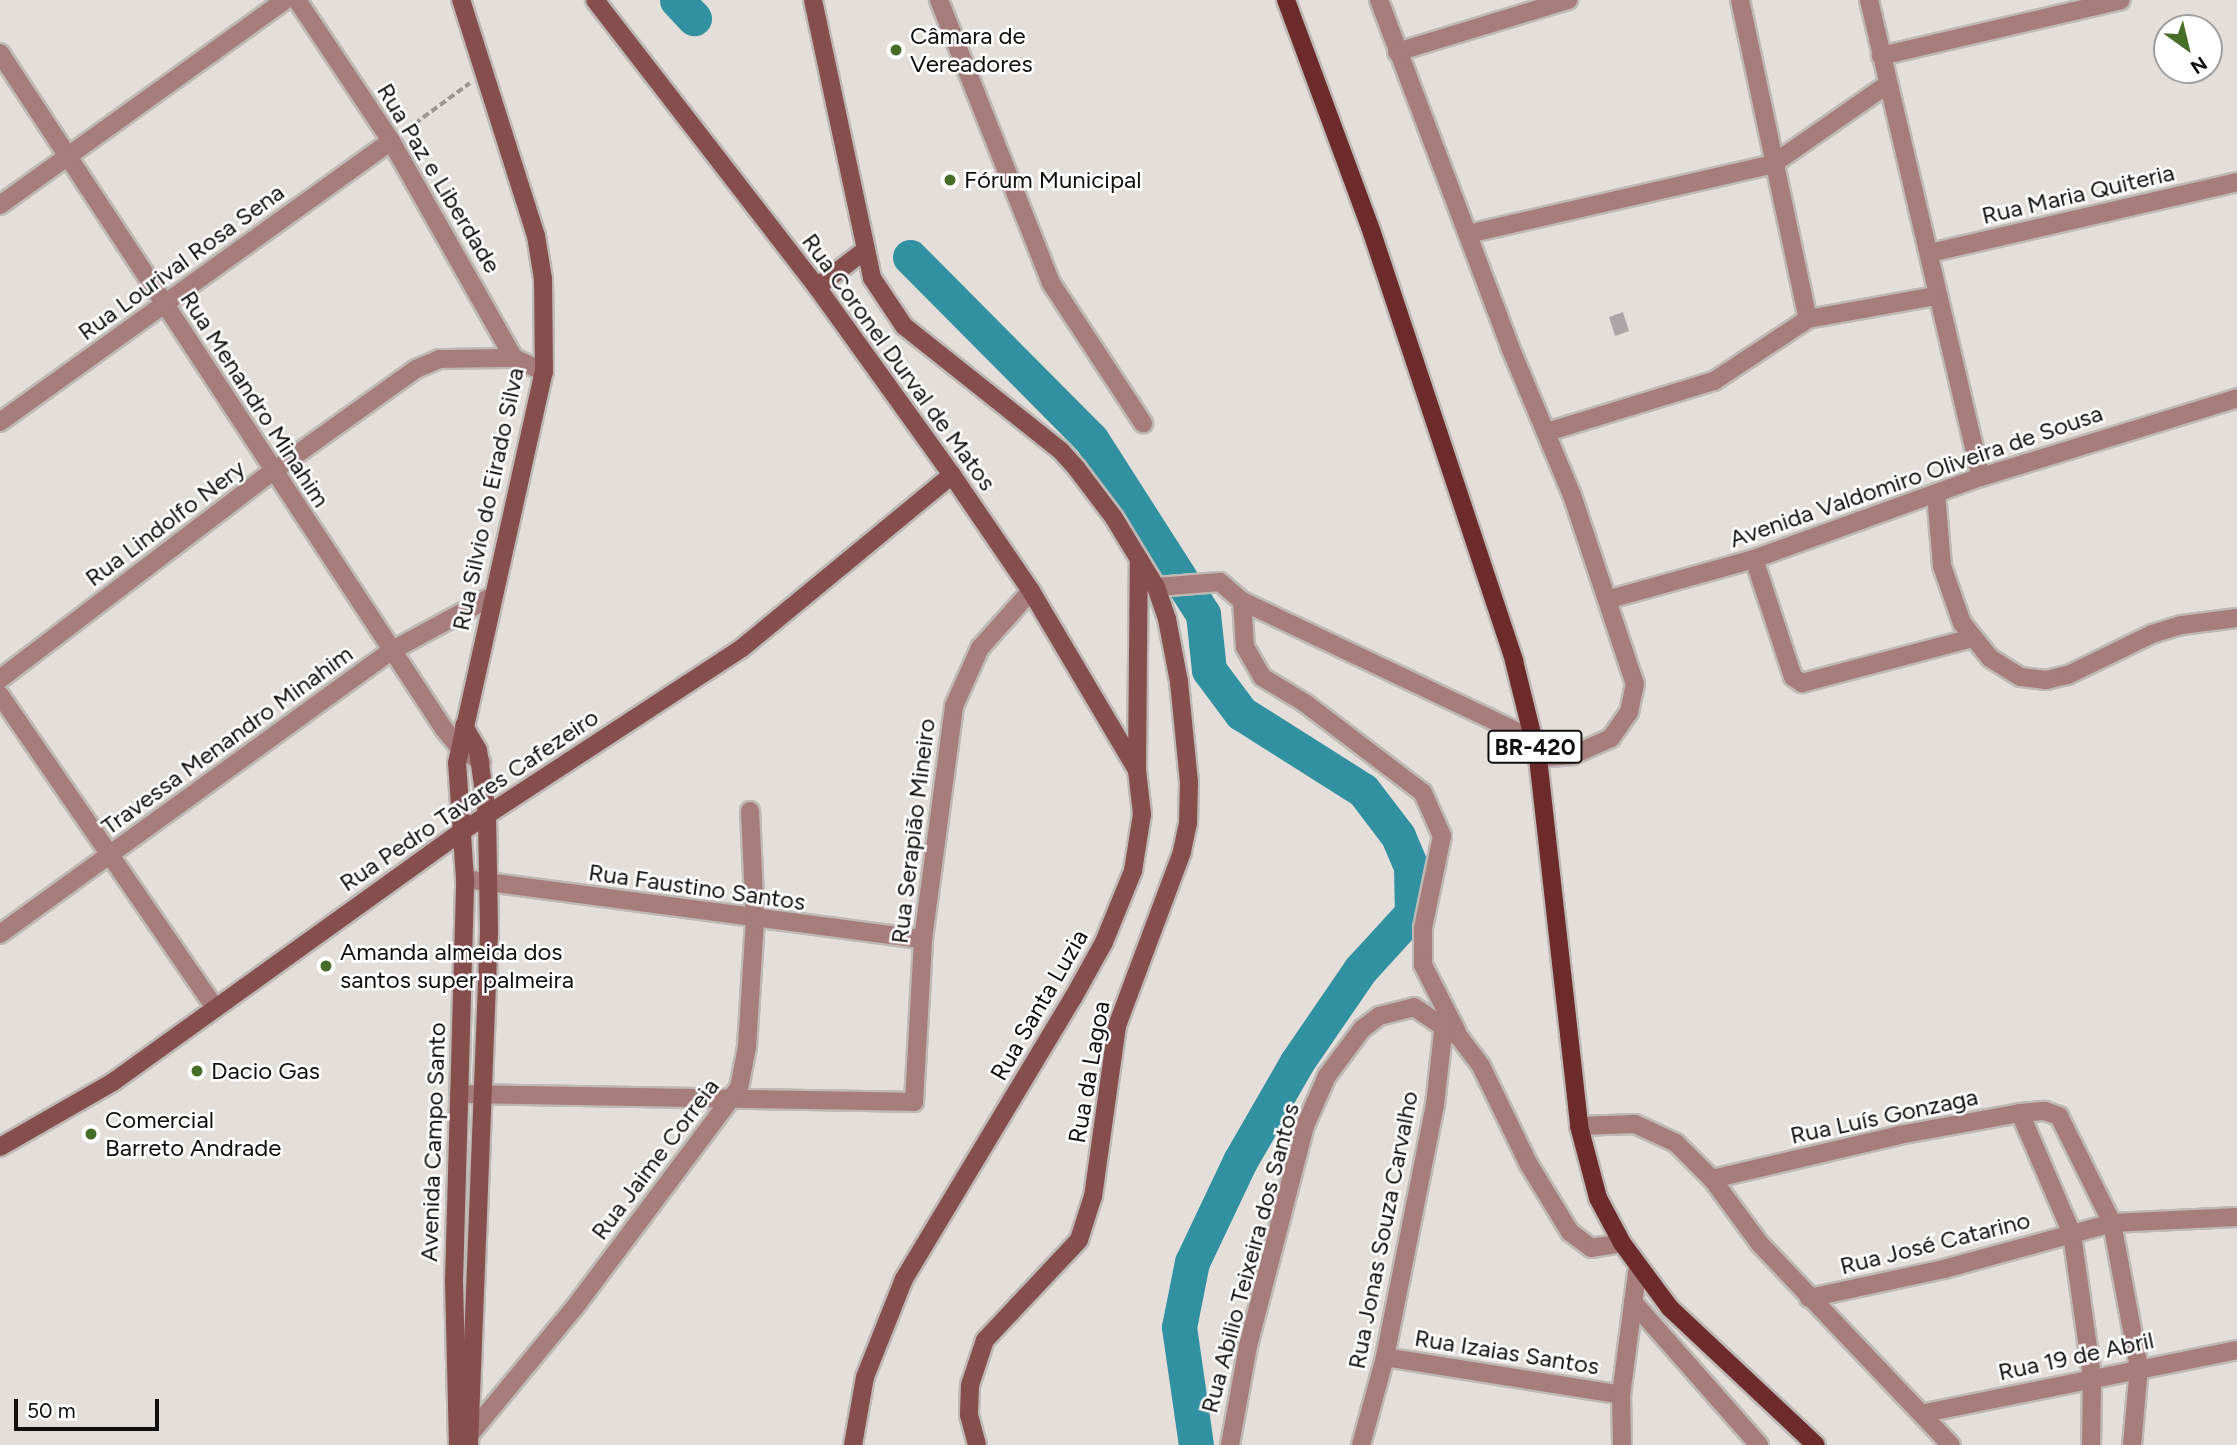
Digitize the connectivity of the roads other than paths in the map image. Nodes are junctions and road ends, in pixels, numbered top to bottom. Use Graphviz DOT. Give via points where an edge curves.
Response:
graph roads {
  1 [pos="285,0"];
  2 [pos="297,0"];
  3 [pos="461,0"];
  4 [pos="595,0"];
  5 [pos="813,0"];
  6 [pos="939,0"];
  7 [pos="1286,0"];
  8 [pos="1379,0"];
  9 [pos="1568,0"];
  10 [pos="1740,0"];
  11 [pos="1869,0"];
  12 [pos="2121,0"];
  13 [pos="1398,52"];
  14 [pos="0,53"];
  15 [pos="1881,56"];
  16 [pos="1888,85"];
  17 [pos="391,141"];
  18 [pos="66,155"];
  19 [pos="1773,164"];
  20 [pos="2237,182"];
  21 [pos="0,205"];
  22 [pos="1468,234"];
  23 [pos="864,251"];
  24 [pos="1930,253"];
  25 [pos="817,286"];
  26 [pos="1937,296"];
  27 [pos="165,303"];
  28 [pos="1808,319"];
  29 [pos="514,358"];
  30 [pos="544,372"];
  31 [pos="2237,398"];
  32 [pos="0,422"];
  33 [pos="1143,423"];
  34 [pos="1547,432"];
  35 [pos="272,472"];
  36 [pos="952,475"];
  37 [pos="1981,477"];
  38 [pos="1936,494"];
  39 [pos="1139,556"];
  40 [pos="1754,559"];
  41 [pos="1156,587"];
  42 [pos="1031,591"];
  43 [pos="491,597"];
  44 [pos="1611,600"];
  45 [pos="1242,601"];
  46 [pos="2237,618"];
  47 [pos="1972,638"];
  48 [pos="391,651"];
  49 [pos="0,679"];
  50 [pos="0,695"];
  51 [pos="464,726"];
  52 [pos="1533,739"];
  53 [pos="459,747"];
  54 [pos="1538,758"];
  55 [pos="481,762"];
  56 [pos="1137,770"];
  57 [pos="750,811"];
  58 [pos="488,814"];
  59 [pos="464,830"];
  60 [pos="110,856"];
  61 [pos="465,879"];
  62 [pos="488,883"];
  63 [pos="755,920"];
  64 [pos="0,934"];
  65 [pos="923,939"];
  66 [pos="214,1006"];
  67 [pos="1444,1024"];
  68 [pos="1460,1038"];
  69 [pos="460,1094"];
  70 [pos="485,1094"];
  71 [pos="733,1098"];
  72 [pos="2020,1113"];
  73 [pos="1579,1126"];
  74 [pos="0,1147"];
  75 [pos="1713,1179"];
  76 [pos="2237,1217"];
  77 [pos="2112,1223"];
  78 [pos="2072,1234"];
  79 [pos="1622,1243"];
  80 [pos="1638,1266"];
  81 [pos="1809,1298"];
  82 [pos="1633,1302"];
  83 [pos="2237,1350"];
  84 [pos="1385,1357"];
  85 [pos="2139,1367"];
  86 [pos="2092,1377"];
  87 [pos="1621,1395"];
  88 [pos="1925,1413"];
  89 [pos="464,1439"];
  90 [pos="853,1445"];
  91 [pos="977,1445"];
  92 [pos="1230,1445"];
  93 [pos="1361,1445"];
  94 [pos="1622,1445"];
  95 [pos="1759,1445"];
  96 [pos="1816,1445"];
  97 [pos="1951,1445"];
  98 [pos="2091,1445"];
  99 [pos="2132,1445"];
  1 -- 18 [label="street"];
  2 -- 17 [label="street, Rua Paz e Liberdade"];
  3 -- 30 [label="street, Rua Silvio do Eirado Silva" via="536,236 543,279"];
  4 -- 25 [label="street, Rua Coronel Durval de Matos"];
  5 -- 23 [label="street, Rua da Lagoa" via="851,164"];
  6 -- 33 [label="street" via="1051,283"];
  7 -- 52 [label="main road, BR-420" via="1372,233 1455,480 1514,661"];
  8 -- 13 [label="street"];
  9 -- 13 [label="street"];
  10 -- 19 [label="street"];
  11 -- 15 [label="street"];
  12 -- 15 [label="street"];
  13 -- 22 [label="street"];
  14 -- 18 [label="street, Rua Menandro Minahim"];
  15 -- 16 [label="street"];
  16 -- 19 [label="street"];
  16 -- 24 [label="street"];
  17 -- 27 [label="street, Rua Lourival Rosa Sena"];
  17 -- 29 [label="street, Rua Paz e Liberdade"];
  18 -- 21 [label="street"];
  18 -- 27 [label="street, Rua Menandro Minahim"];
  19 -- 22 [label="street"];
  19 -- 28 [label="street"];
  20 -- 24 [label="street, Rua Maria Quiteria"];
  22 -- 34 [label="street"];
  23 -- 25 [label="street"];
  23 -- 39 [label="street, Rua da Lagoa" via="872,278 904,326 1061,451"];
  24 -- 26 [label="street"];
  25 -- 36 [label="street, Rua Coronel Durval de Matos"];
  26 -- 28 [label="street"];
  26 -- 37 [label="street"];
  27 -- 32 [label="street, Rua Lourival Rosa Sena"];
  27 -- 35 [label="street, Rua Menandro Minahim"];
  28 -- 34 [label="street" via="1714,381"];
  29 -- 30 [label="street"];
  29 -- 35 [label="street, Rua Lindolfo Nery" via="466,356 428,364"];
  30 -- 43 [label="street, Rua Silvio do Eirado Silva"];
  31 -- 37 [label="street, Avenida Valdomiro Oliveira de Sousa"];
  34 -- 44 [label="street"];
  35 -- 48 [label="street, Rua Menandro Minahim"];
  35 -- 49 [label="street, Rua Lindolfo Nery"];
  36 -- 42 [label="street, Rua Coronel Durval de Matos"];
  36 -- 58 [label="street, Rua Pedro Tavares Cafezeiro" via="775,624"];
  37 -- 38 [label="street, Avenida Valdomiro Oliveira de Sousa"];
  38 -- 40 [label="street, Avenida Valdomiro Oliveira de Sousa"];
  38 -- 47 [label="street" via="1942,566"];
  39 -- 41 [label="street, Rua da Lagoa"];
  39 -- 56 [label="street, Rua Santa Luzia"];
  40 -- 44 [label="street, Avenida Valdomiro Oliveira de Sousa"];
  40 -- 47 [label="street" via="1793,677 1802,683"];
  41 -- 45 [label="street" via="1220,582"];
  41 -- 91 [label="street, Rua da Lagoa" via="1167,619 1185,740 1189,783 1182,852 1117,1026 1087,1217 1079,1240 1063,1260 1017,1302 985,1340 970,1385 969,1415"];
  42 -- 56 [label="street, Rua Coronel Durval de Matos"];
  42 -- 65 [label="street, Rua Serapião Mineiro" via="980,648 954,706"];
  43 -- 48 [label="street, Travessa Menandro Minahim"];
  43 -- 51 [label="street, Rua Silvio do Eirado Silva"];
  44 -- 54 [label="street" via="1635,684 1629,712 1611,738 1595,748"];
  45 -- 52 [label="street"];
  45 -- 68 [label="street" via="1245,647 1262,677 1306,703 1423,793 1442,836 1423,928 1423,965"];
  46 -- 47 [label="street" via="2152,634 2088,667 2046,680 2021,677 1990,658"];
  48 -- 53 [label="street, Rua Menandro Minahim"];
  48 -- 60 [label="street, Travessa Menandro Minahim"];
  50 -- 60 [label="street"];
  51 -- 53 [label="street, Avenida Campo Santo"];
  51 -- 55 [label="street, Avenida Campo Santo"];
  52 -- 54 [label="main road, BR-420"];
  53 -- 55 [label="street, Rua Menandro Minahim"];
  53 -- 59 [label="street, Avenida Campo Santo"];
  54 -- 73 [label="main road, BR-420"];
  55 -- 58 [label="street, Avenida Campo Santo"];
  56 -- 90 [label="street, Rua Santa Luzia" via="1142,814 1133,871 1104,942 904,1279 865,1377"];
  57 -- 63 [label="street, Rua Jaime Correia"];
  58 -- 59 [label="street, Rua Pedro Tavares Cafezeiro"];
  58 -- 62 [label="street, Avenida Campo Santo"];
  59 -- 61 [label="street, Avenida Campo Santo"];
  59 -- 66 [label="street, Rua Pedro Tavares Cafezeiro"];
  60 -- 64 [label="street, Travessa Menandro Minahim"];
  60 -- 66 [label="street"];
  61 -- 62 [label="street, Rua Faustino Santos"];
  61 -- 69 [label="street, Avenida Campo Santo"];
  62 -- 63 [label="street, Rua Faustino Santos"];
  62 -- 70 [label="street, Avenida Campo Santo"];
  63 -- 65 [label="street, Rua Faustino Santos"];
  63 -- 71 [label="street, Rua Jaime Correia" via="747,1047"];
  65 -- 71 [label="street, Rua Serapião Mineiro" via="914,1102"];
  66 -- 74 [label="street, Rua Pedro Tavares Cafezeiro" via="113,1082"];
  67 -- 68 [label="street"];
  67 -- 84 [label="street, Rua Jonas Souza Carvalho" via="1435,1105"];
  67 -- 92 [label="street, Rua Abilio Teixeira dos Santos" via="1414,1007 1396,1008 1362,1029 1327,1076 1305,1126 1248,1346"];
  68 -- 79 [label="street" via="1481,1066 1528,1163 1570,1232 1591,1248"];
  69 -- 70 [label="street"];
  69 -- 89 [label="street, Avenida Campo Santo" via="454,1281"];
  70 -- 71 [label="street"];
  70 -- 89 [label="street, Avenida Campo Santo"];
  71 -- 89 [label="street, Rua Jaime Correia" via="575,1307"];
  72 -- 75 [label="street, Rua Luís Gonzaga" via="1899,1135"];
  72 -- 77 [label="street, Rua Luís Gonzaga" via="2045,1111 2065,1121"];
  72 -- 78 [label="street"];
  73 -- 75 [label="street" via="1635,1124 1656,1130"];
  73 -- 79 [label="main road, BR-420" via="1598,1198"];
  75 -- 81 [label="street" via="1760,1244"];
  76 -- 77 [label="street, Rua José Catarino"];
  77 -- 78 [label="street, Rua José Catarino"];
  77 -- 85 [label="street"];
  78 -- 81 [label="street, Rua José Catarino" via="1944,1269"];
  78 -- 86 [label="street"];
  79 -- 80 [label="main road, BR-420"];
  80 -- 82 [label="street"];
  80 -- 96 [label="main road, BR-420" via="1712,1351"];
  81 -- 88 [label="street"];
  82 -- 87 [label="street"];
  82 -- 95 [label="street"];
  83 -- 85 [label="street, Rua 19 de Abril"];
  84 -- 87 [label="street, Rua Izaias Santos"];
  84 -- 93 [label="street, Rua Jonas Souza Carvalho"];
  85 -- 86 [label="street, Rua 19 de Abril"];
  85 -- 99 [label="street"];
  86 -- 88 [label="street, Rua 19 de Abril"];
  86 -- 98 [label="street"];
  87 -- 94 [label="street"];
  88 -- 97 [label="street"];
}
